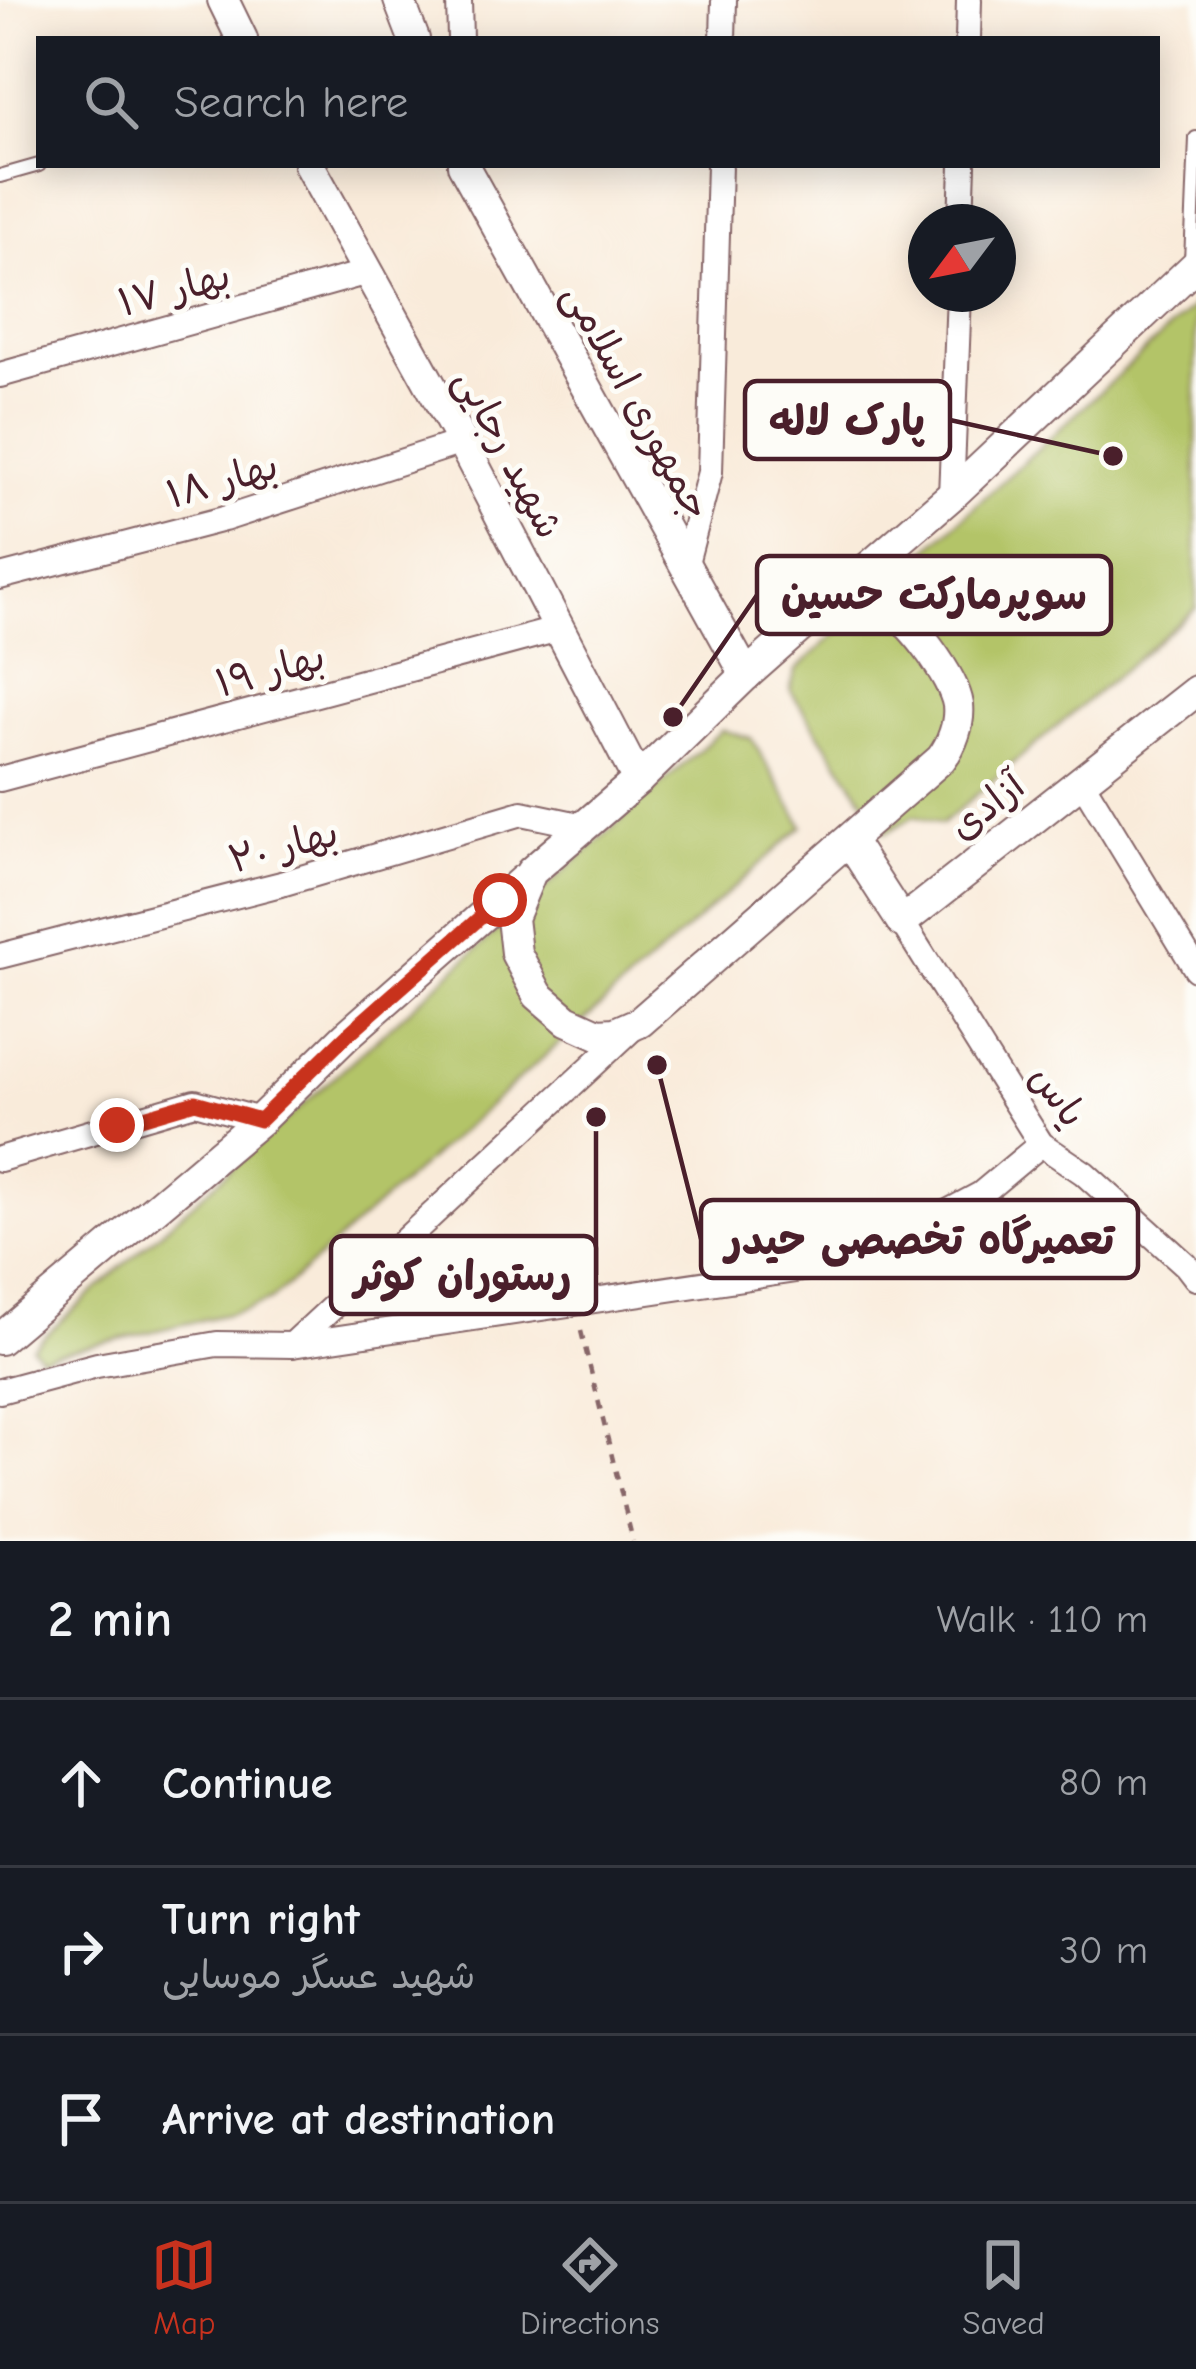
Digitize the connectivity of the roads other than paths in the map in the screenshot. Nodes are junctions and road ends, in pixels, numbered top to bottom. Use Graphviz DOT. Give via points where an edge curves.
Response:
graph roads {
  1 [pos="223,0"];
  2 [pos="399,0"];
  3 [pos="459,0"];
  4 [pos="724,0"];
  5 [pos="969,0"];
  6 [pos="241,36"];
  7 [pos="413,36"];
  8 [pos="460,36"];
  9 [pos="723,36"];
  10 [pos="968,36"];
  11 [pos="1196,138"];
  12 [pos="36,166"];
  13 [pos="311,168"];
  14 [pos="466,168"];
  15 [pos="719,168"];
  16 [pos="963,168"];
  17 [pos="0,176"];
  18 [pos="962,204"];
  19 [pos="1193,268"];
  20 [pos="368,272"];
  21 [pos="957,312"];
  22 [pos="0,375"];
  23 [pos="462,442"];
  24 [pos="951,496"];
  25 [pos="685,567"];
  26 [pos="0,577"];
  27 [pos="832,599"];
  28 [pos="559,629"];
  29 [pos="746,675"];
  30 [pos="1196,691"];
  31 [pos="0,779"];
  32 [pos="1081,780"];
  33 [pos="638,781"];
  34 [pos="584,826"];
  35 [pos="849,840"];
  36 [pos="531,872"];
  37 [pos="902,922"];
  38 [pos="0,956"];
  39 [pos="1196,969"];
  40 [pos="640,1022"];
  41 [pos="260,1120"];
  42 [pos="1041,1144"];
  43 [pos="0,1159"];
  44 [pos="1196,1278"];
  45 [pos="0,1339"];
  46 [pos="292,1345"];
  47 [pos="0,1391"];
  1 -- 6 [label="street"];
  2 -- 7 [label="street"];
  3 -- 8 [label="street"];
  4 -- 9 [label="street"];
  5 -- 10 [label="street"];
  11 -- 19 [label="lane"];
  12 -- 17 [label="lane"];
  13 -- 20 [label="street, شهید رجایی"];
  14 -- 25 [label="street, جمهوری اسلامی"];
  15 -- 25 [label="street" via="710,472"];
  16 -- 18 [label="street"];
  19 -- 24 [label="street"];
  20 -- 22 [label="street, بهار ۱۷"];
  20 -- 23 [label="street, شهید رجایی"];
  21 -- 24 [label="street"];
  23 -- 26 [label="street, بهار ۱۸" via="224,519"];
  23 -- 28 [label="street, شهید رجایی"];
  24 -- 27 [label="street"];
  25 -- 29 [label="street, جمهوری اسلامی"];
  27 -- 29 [label="street"];
  27 -- 35 [label="street" via="856,597 900,616 953,687 959,709 940,759"];
  28 -- 31 [label="street, بهار ۱۹"];
  28 -- 33 [label="street, شهید رجایی"];
  29 -- 33 [label="street"];
  30 -- 32 [label="street, آزادی"];
  32 -- 37 [label="street, آزادی"];
  32 -- 39 [label="street"];
  33 -- 34 [label="street"];
  34 -- 36 [label="street"];
  34 -- 38 [label="street, بهار ۲۰" via="522,813"];
  35 -- 37 [label="street"];
  35 -- 40 [label="street"];
  36 -- 40 [label="street" via="512,918 516,953 538,995 598,1034"];
  36 -- 41 [label="street"];
  37 -- 42 [label="street, یاس"];
  40 -- 46 [label="street"];
  41 -- 43 [label="street" via="195,1102"];
  41 -- 45 [label="street"];
  42 -- 44 [label="street, یاس" via="1084,1173"];
  42 -- 46 [label="street" via="981,1195 856,1261"];
  46 -- 47 [label="street" via="217,1344"];
}
